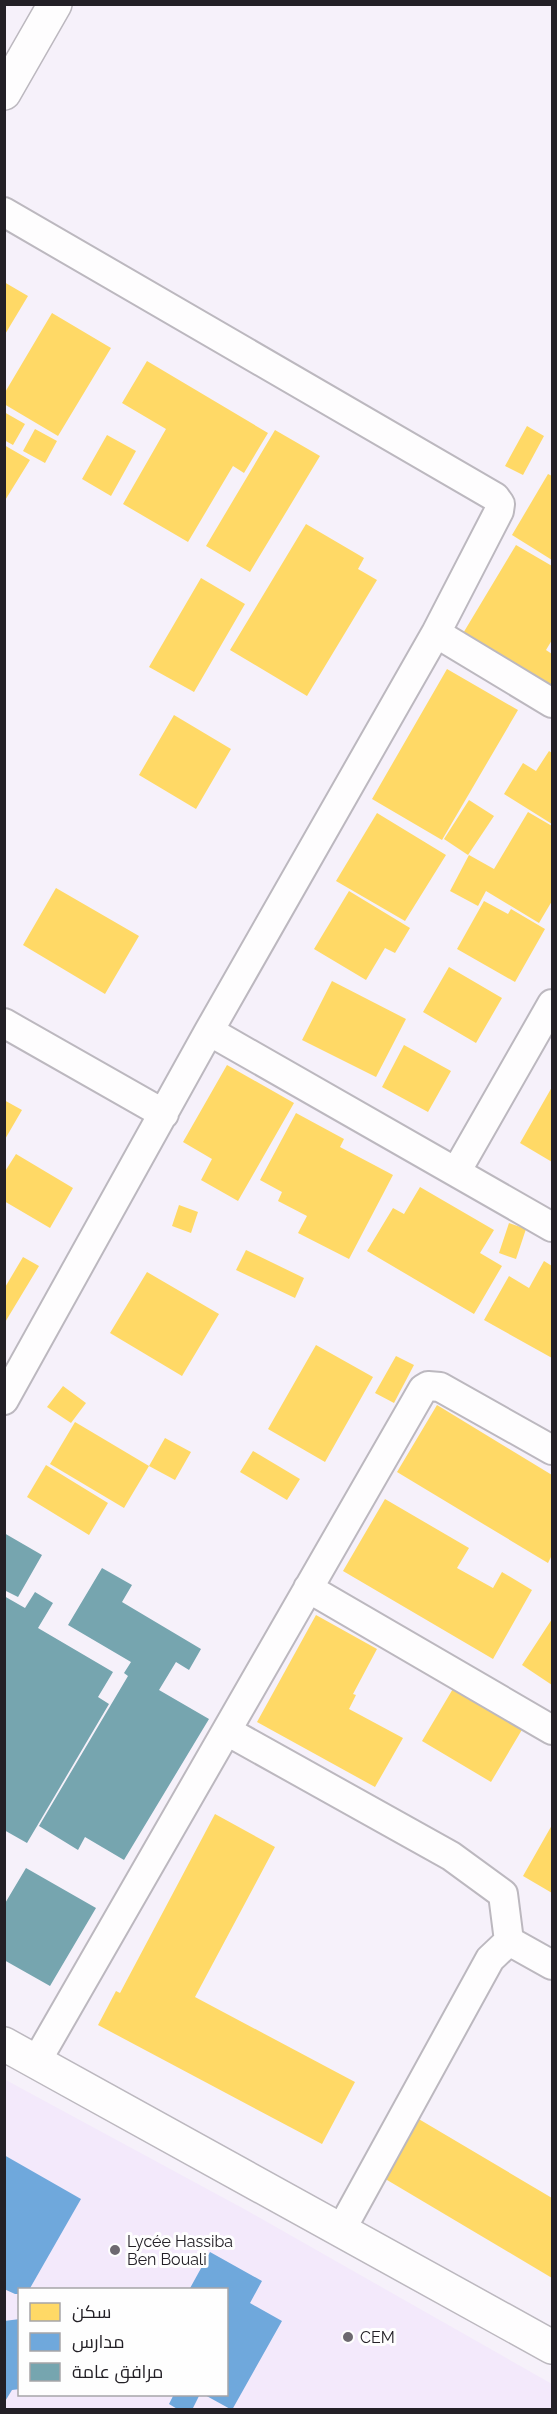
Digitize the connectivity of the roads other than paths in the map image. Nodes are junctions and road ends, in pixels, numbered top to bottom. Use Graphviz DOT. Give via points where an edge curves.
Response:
graph roads {
  1 [pos="55,4"];
  2 [pos="4,93"];
  3 [pos="4,212"];
  4 [pos="436,633"];
  5 [pos="552,703"];
  6 [pos="552,1004"];
  7 [pos="4,1023"];
  8 [pos="209,1031"];
  9 [pos="164,1114"];
  10 [pos="456,1172"];
  11 [pos="552,1227"];
  12 [pos="4,1400"];
  13 [pos="552,1450"];
  14 [pos="308,1588"];
  15 [pos="552,1730"];
  16 [pos="227,1731"];
  17 [pos="509,1941"];
  18 [pos="552,1965"];
  19 [pos="4,2044"];
  20 [pos="36,2062"];
  21 [pos="341,2230"];
  22 [pos="552,2347"];
  1 -- 2 [label="main road"];
  3 -- 4 [label="street" via="495,496 499,511"];
  4 -- 5 [label="street"];
  4 -- 8 [label="street"];
  6 -- 10 [label="street"];
  7 -- 9 [label="street"];
  8 -- 9 [label="street"];
  8 -- 10 [label="street"];
  9 -- 12 [label="street"];
  10 -- 11 [label="street"];
  13 -- 14 [label="street" via="440,1387 428,1386"];
  14 -- 15 [label="street"];
  14 -- 16 [label="street"];
  16 -- 17 [label="street" via="451,1856 503,1894"];
  16 -- 20 [label="street"];
  17 -- 18 [label="street"];
  17 -- 21 [label="street" via="490,1959"];
  19 -- 20 [label="main road"];
  20 -- 21 [label="main road"];
  21 -- 22 [label="main road"];
}
